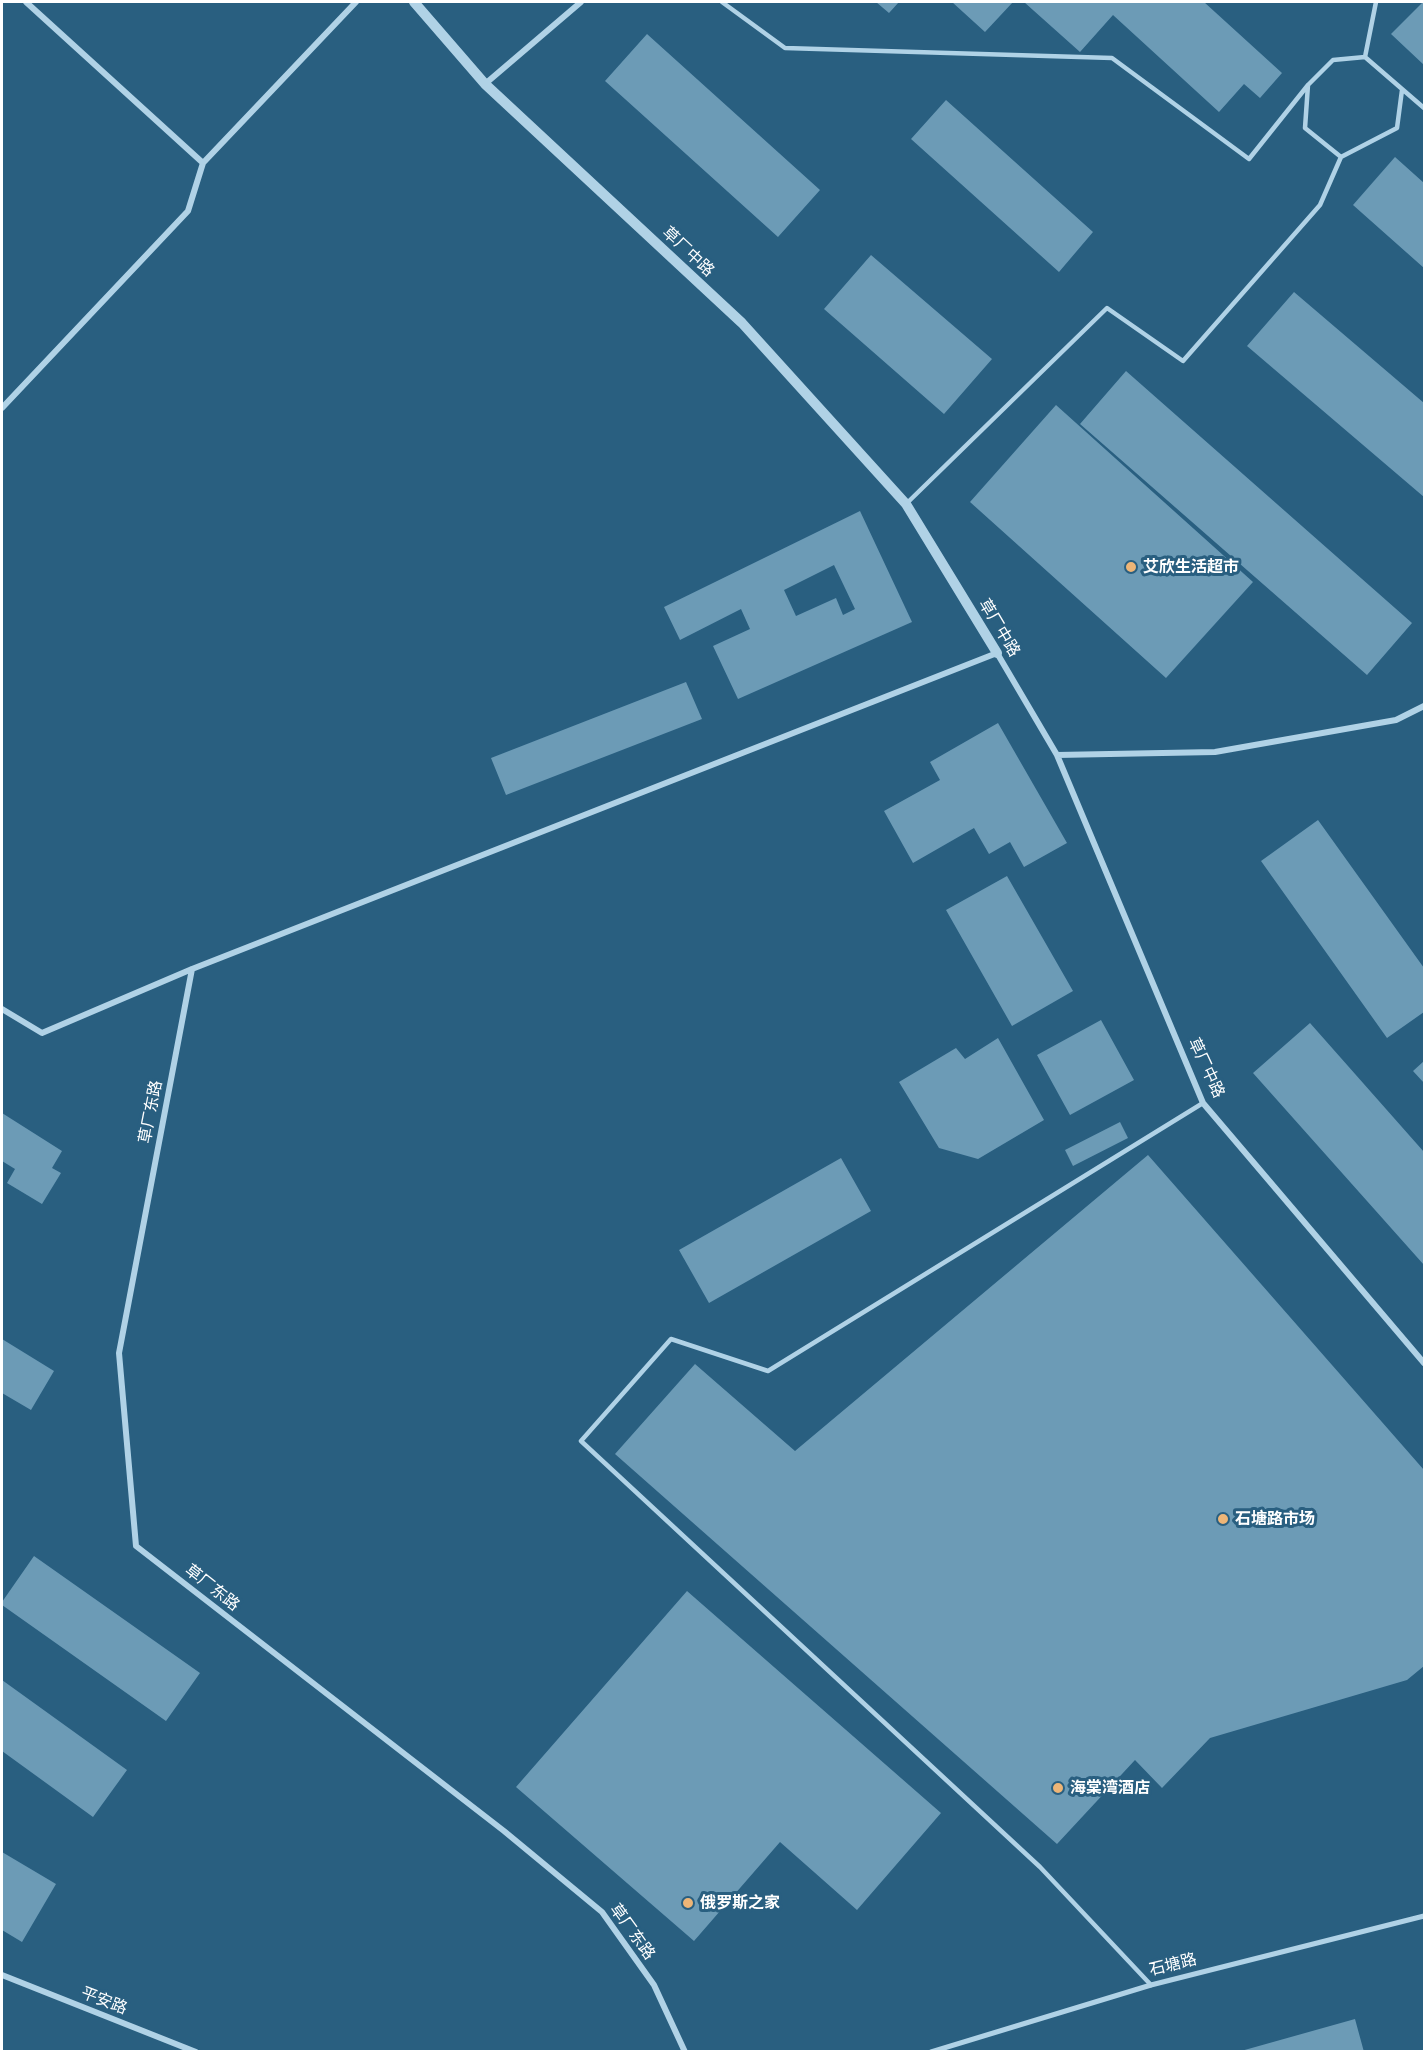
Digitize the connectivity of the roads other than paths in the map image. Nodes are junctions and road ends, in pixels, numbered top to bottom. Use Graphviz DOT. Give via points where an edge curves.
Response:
graph roads {
  1 [pos="26,2"];
  2 [pos="356,2"];
  3 [pos="414,2"];
  4 [pos="581,2"];
  5 [pos="723,2"];
  6 [pos="1376,2"];
  7 [pos="1365,57"];
  8 [pos="485,84"];
  9 [pos="1308,85"];
  10 [pos="1402,90"];
  11 [pos="1425,108"];
  12 [pos="1341,157"];
  13 [pos="202,163"];
  14 [pos="2,408"];
  15 [pos="906,504"];
  16 [pos="997,653"];
  17 [pos="1425,706"];
  18 [pos="1057,755"];
  19 [pos="192,969"];
  20 [pos="2,1009"];
  21 [pos="1203,1103"];
  22 [pos="1425,1363"];
  23 [pos="1425,1916"];
  24 [pos="2,1975"];
  25 [pos="1150,1984"];
  26 [pos="196,2052"];
  27 [pos="685,2052"];
  28 [pos="932,2052"];
  1 -- 13 [label="street"];
  2 -- 13 [label="street"];
  3 -- 8 [label="street, 草厂中路"];
  4 -- 8 [label="street"];
  5 -- 9 [label="lane" via="785,48 1112,58 1249,159"];
  6 -- 7 [label="lane"];
  7 -- 9 [label="lane" via="1333,60"];
  7 -- 10 [label="lane"];
  8 -- 15 [label="street, 草厂中路" via="742,323"];
  9 -- 12 [label="lane" via="1305,128"];
  10 -- 11 [label="lane"];
  10 -- 12 [label="lane" via="1398,128"];
  12 -- 15 [label="lane" via="1320,205 1183,361 1107,308"];
  13 -- 14 [label="street" via="188,211"];
  15 -- 16 [label="street, 草厂中路"];
  16 -- 18 [label="street, 草厂中路"];
  16 -- 19 [label="street"];
  17 -- 18 [label="street" via="1396,720 1215,752"];
  18 -- 21 [label="street, 草厂中路"];
  19 -- 20 [label="street" via="42,1033"];
  19 -- 27 [label="street, 草厂东路" via="119,1353 136,1546 504,1831 602,1912 654,1985"];
  21 -- 22 [label="street, 草厂中路"];
  21 -- 25 [label="lane" via="768,1371 671,1339 581,1441 1040,1867"];
  23 -- 25 [label="street, 石塘路"];
  24 -- 26 [label="street, 平安路"];
  25 -- 28 [label="street, 石塘路"];
}
